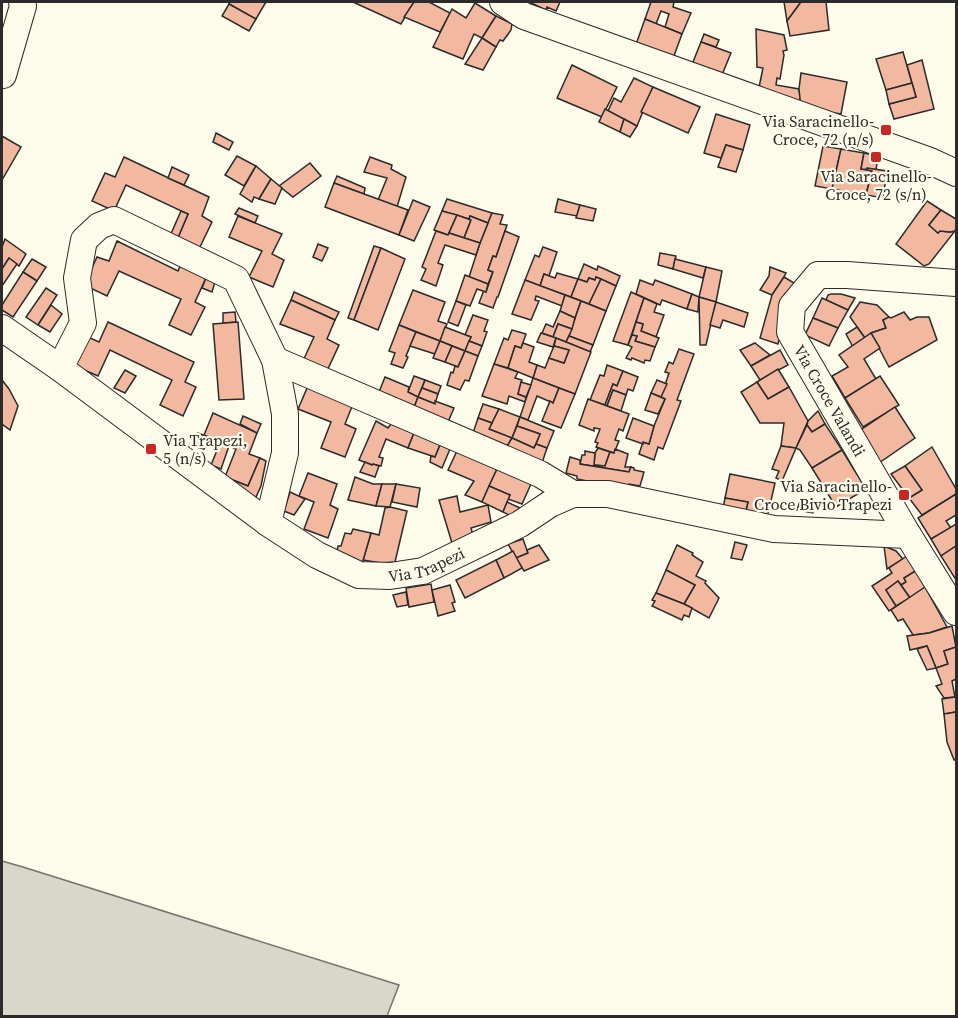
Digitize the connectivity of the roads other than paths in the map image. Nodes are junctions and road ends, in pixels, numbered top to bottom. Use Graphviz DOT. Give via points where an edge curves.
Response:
graph roads {
  1 [pos="22,2"];
  2 [pos="503,2"];
  3 [pos="3,75"];
  4 [pos="956,173"];
  5 [pos="957,283"];
  6 [pos="2,328"];
  7 [pos="275,360"];
  8 [pos="60,368"];
  9 [pos="573,494"];
  10 [pos="268,523"];
  11 [pos="908,535"];
  12 [pos="957,612"];
  1 -- 3 [label="street"];
  2 -- 4 [label="street" via="524,16"];
  5 -- 11 [label="street, Via Croce Valandi" via="818,275 792,306 790,332"];
  6 -- 8 [label="street, Via Trapezi"];
  7 -- 8 [label="street" via="236,279 114,220 99,226 84,240 77,278 83,324"];
  7 -- 9 [label="street" via="540,474"];
  7 -- 10 [label="street" via="285,414 285,453"];
  8 -- 10 [label="street, Via Trapezi"];
  9 -- 10 [label="street, Via Trapezi" via="423,571 390,576 358,575 317,555"];
  9 -- 11 [label="street, Via Trapezi" via="608,494 774,529"];
  11 -- 12 [label="street, Via Croce Valandi"];
}
